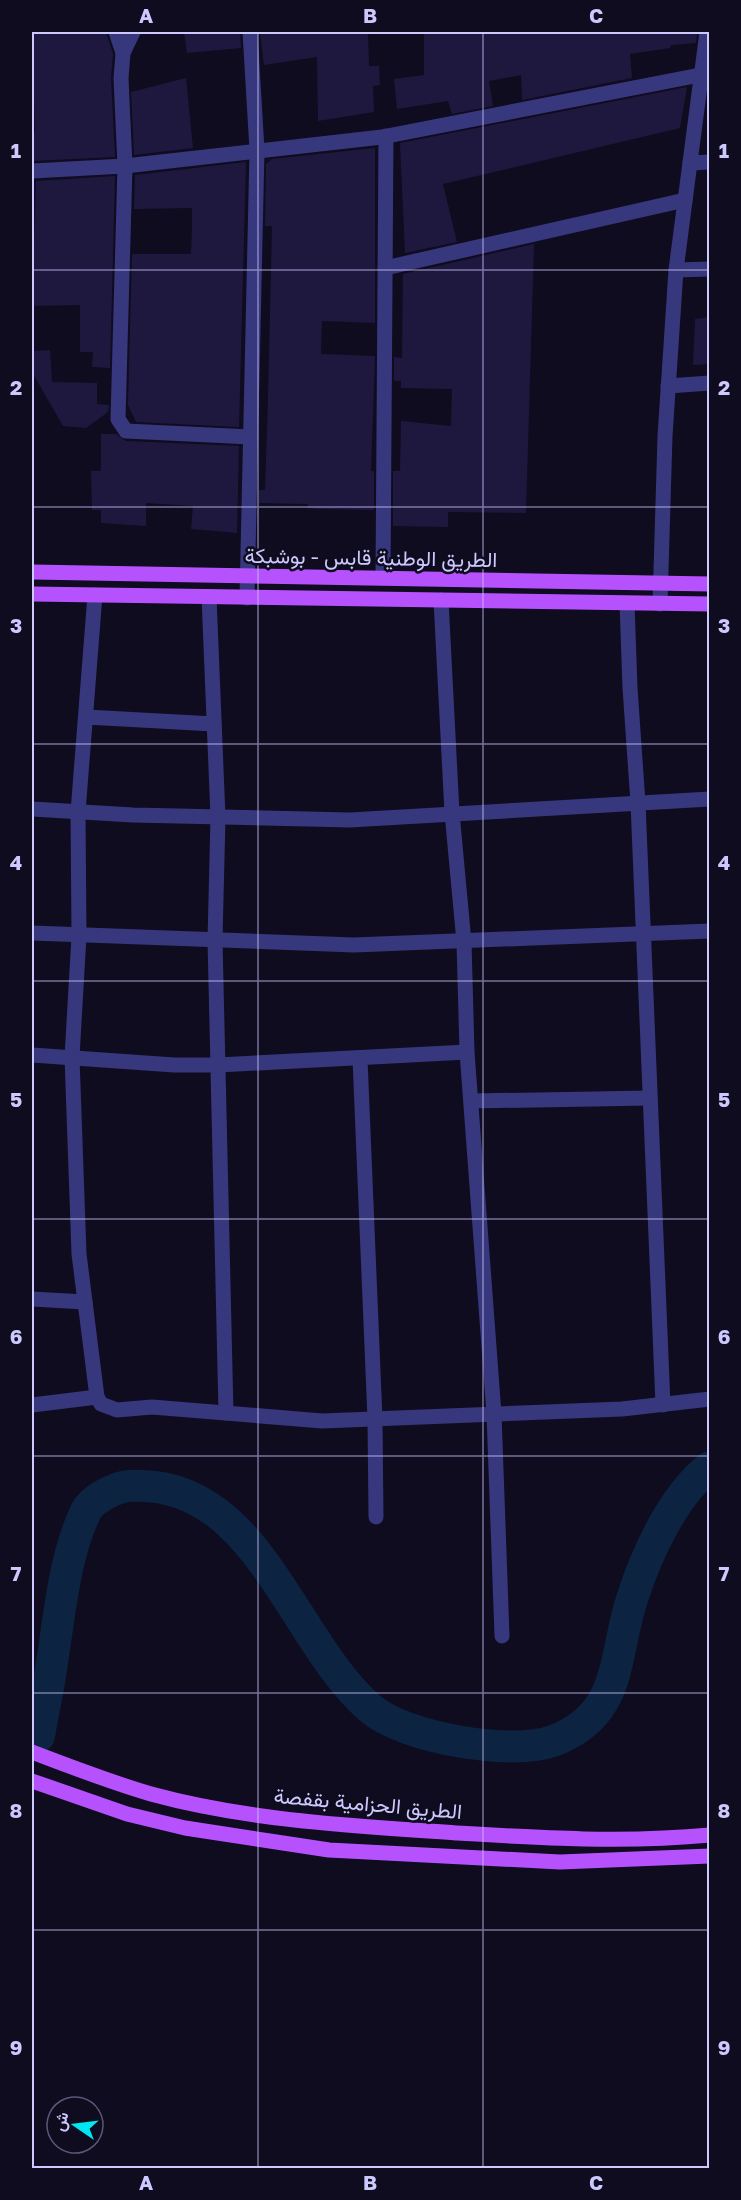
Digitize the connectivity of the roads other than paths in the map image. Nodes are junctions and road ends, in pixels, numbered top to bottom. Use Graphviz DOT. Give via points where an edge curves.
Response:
graph roads {
  1 [pos="116,32"];
  2 [pos="133,32"];
  3 [pos="250,32"];
  4 [pos="707,32"];
  5 [pos="123,52"];
  6 [pos="700,75"];
  7 [pos="386,136"];
  8 [pos="257,150"];
  9 [pos="710,162"];
  10 [pos="690,163"];
  11 [pos="125,166"];
  12 [pos="32,171"];
  13 [pos="685,200"];
  14 [pos="385,268"];
  15 [pos="710,269"];
  16 [pos="676,270"];
  17 [pos="710,382"];
  18 [pos="668,386"];
  19 [pos="250,438"];
  20 [pos="32,572"];
  21 [pos="247,576"];
  22 [pos="383,578"];
  23 [pos="660,584"];
  24 [pos="710,584"];
  25 [pos="32,594"];
  26 [pos="95,595"];
  27 [pos="209,597"];
  28 [pos="247,598"];
  29 [pos="441,600"];
  30 [pos="627,603"];
  31 [pos="660,604"];
  32 [pos="710,604"];
  33 [pos="86,717"];
  34 [pos="214,724"];
  35 [pos="710,799"];
  36 [pos="638,803"];
  37 [pos="32,809"];
  38 [pos="78,812"];
  39 [pos="452,813"];
  40 [pos="218,818"];
  41 [pos="710,931"];
  42 [pos="32,933"];
  43 [pos="643,933"];
  44 [pos="79,936"];
  45 [pos="215,940"];
  46 [pos="464,942"];
  47 [pos="467,1052"];
  48 [pos="32,1055"];
  49 [pos="72,1057"];
  50 [pos="360,1059"];
  51 [pos="218,1065"];
  52 [pos="650,1098"];
  53 [pos="471,1101"];
  54 [pos="32,1299"];
  55 [pos="85,1302"];
  56 [pos="97,1396"];
  57 [pos="710,1399"];
  58 [pos="32,1405"];
  59 [pos="663,1405"];
  60 [pos="226,1413"];
  61 [pos="494,1414"];
  62 [pos="375,1419"];
  63 [pos="376,1517"];
  64 [pos="502,1636"];
  65 [pos="32,1752"];
  66 [pos="32,1781"];
  67 [pos="710,1835"];
  68 [pos="710,1856"];
  1 -- 5 [label="street"];
  2 -- 5 [label="street"];
  3 -- 8 [label="street"];
  4 -- 6 [label="street"];
  5 -- 11 [label="street"];
  6 -- 7 [label="street"];
  6 -- 10 [label="street"];
  7 -- 8 [label="street"];
  7 -- 14 [label="street"];
  8 -- 11 [label="street"];
  8 -- 19 [label="street"];
  9 -- 10 [label="street"];
  10 -- 13 [label="street"];
  11 -- 12 [label="street"];
  11 -- 19 [label="street" via="117,411 121,426 126,431"];
  13 -- 14 [label="street"];
  13 -- 16 [label="street"];
  14 -- 22 [label="street"];
  15 -- 16 [label="street"];
  16 -- 18 [label="street"];
  17 -- 18 [label="street"];
  18 -- 23 [label="street"];
  19 -- 21 [label="street"];
  20 -- 21 [label="main road, الطريق الوطنية قابس - بوشبكة"];
  21 -- 22 [label="main road, الطريق الوطنية قابس - بوشبكة"];
  21 -- 28 [label="street"];
  22 -- 23 [label="main road, الطريق الوطنية قابس - بوشبكة"];
  23 -- 24 [label="main road, الطريق الوطنية قابس - بوشبكة"];
  23 -- 31 [label="street"];
  25 -- 26 [label="main road, الطريق الوطنية قابس - بوشبكة"];
  26 -- 27 [label="main road, الطريق الوطنية قابس - بوشبكة"];
  26 -- 33 [label="street"];
  27 -- 28 [label="main road, الطريق الوطنية قابس - بوشبكة"];
  27 -- 34 [label="street"];
  28 -- 29 [label="main road, الطريق الوطنية قابس - بوشبكة"];
  29 -- 30 [label="main road, الطريق الوطنية قابس - بوشبكة"];
  29 -- 39 [label="street"];
  30 -- 31 [label="main road, الطريق الوطنية قابس - بوشبكة"];
  30 -- 36 [label="street"];
  31 -- 32 [label="main road, الطريق الوطنية قابس - بوشبكة"];
  33 -- 34 [label="street"];
  33 -- 38 [label="street"];
  34 -- 40 [label="street"];
  35 -- 36 [label="street"];
  36 -- 39 [label="street"];
  36 -- 43 [label="street"];
  37 -- 38 [label="street"];
  38 -- 40 [label="street"];
  38 -- 44 [label="street"];
  39 -- 40 [label="street" via="350,820"];
  39 -- 46 [label="street"];
  40 -- 45 [label="street"];
  41 -- 43 [label="street"];
  42 -- 44 [label="street"];
  43 -- 46 [label="street"];
  43 -- 52 [label="street"];
  44 -- 45 [label="street"];
  44 -- 49 [label="street"];
  45 -- 46 [label="street" via="354,945"];
  45 -- 51 [label="street"];
  46 -- 47 [label="street"];
  47 -- 50 [label="street"];
  47 -- 53 [label="street"];
  48 -- 49 [label="street"];
  49 -- 51 [label="street"];
  49 -- 55 [label="street" via="77,1223"];
  50 -- 51 [label="street"];
  50 -- 62 [label="street"];
  51 -- 60 [label="street"];
  52 -- 53 [label="street"];
  52 -- 59 [label="street"];
  53 -- 61 [label="street"];
  54 -- 55 [label="street"];
  55 -- 56 [label="street"];
  56 -- 58 [label="street"];
  56 -- 60 [label="street" via="107,1408"];
  57 -- 59 [label="street"];
  59 -- 61 [label="street"];
  60 -- 62 [label="street" via="309,1420"];
  61 -- 62 [label="street"];
  61 -- 64 [label="street"];
  62 -- 63 [label="street"];
  65 -- 67 [label="main road, الطريق الحزامية بقفصة" via="153,1794 337,1825 563,1839 657,1840"];
  66 -- 68 [label="main road" via="127,1815 329,1850 560,1862"];
}
